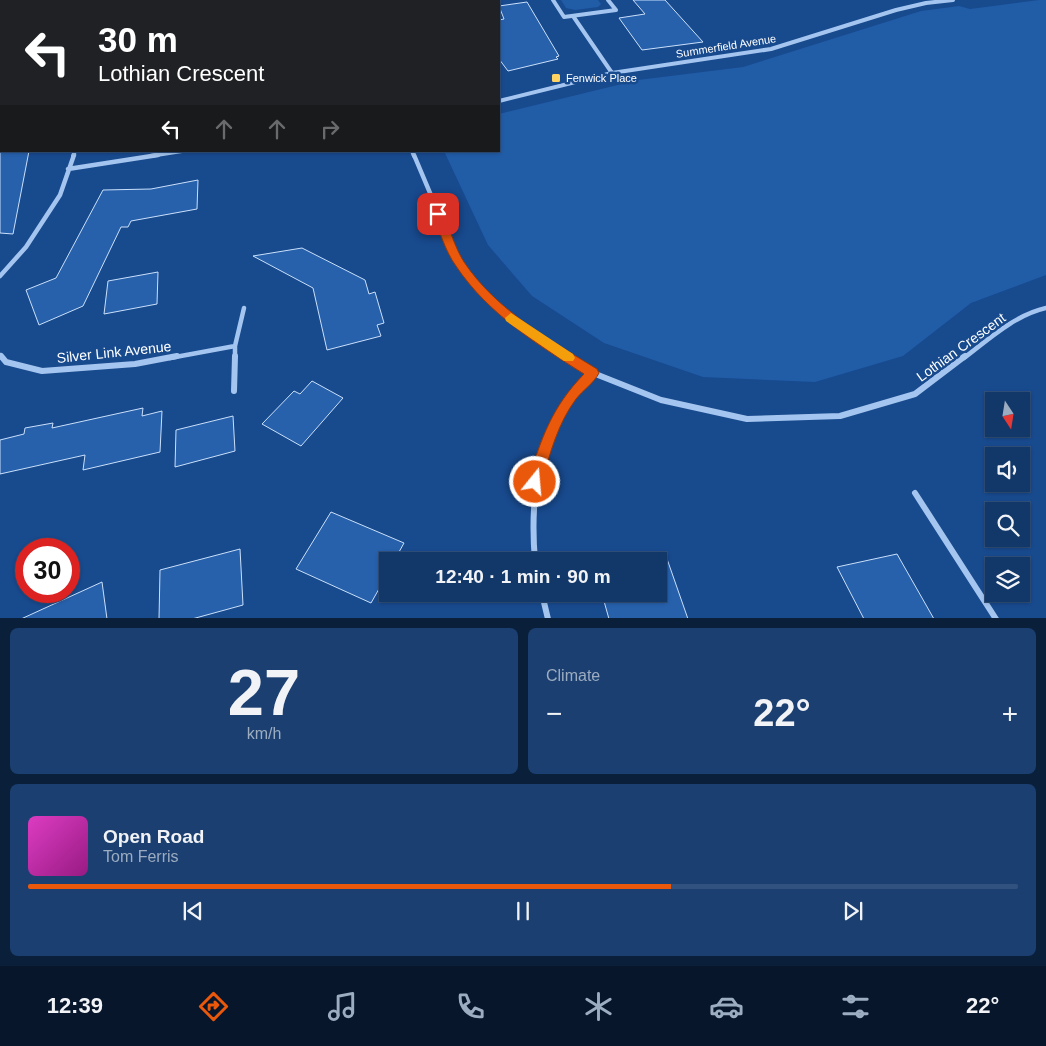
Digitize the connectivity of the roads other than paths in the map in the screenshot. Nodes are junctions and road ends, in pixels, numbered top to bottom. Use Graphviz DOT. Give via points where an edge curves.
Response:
graph roads {
  1 [pos="553,0"];
  2 [pos="608,0"];
  3 [pos="953,0"];
  4 [pos="573,16"];
  5 [pos="612,73"];
  6 [pos="500,101"];
  7 [pos="76,152"];
  8 [pos="176,152"];
  9 [pos="412,152"];
  10 [pos="68,170"];
  11 [pos="0,276"];
  12 [pos="244,308"];
  13 [pos="1046,308"];
  14 [pos="235,346"];
  15 [pos="0,355"];
  16 [pos="593,373"];
  17 [pos="234,391"];
  18 [pos="914,493"];
  19 [pos="534,552"];
  20 [pos="544,602"];
  21 [pos="548,618"];
  22 [pos="996,618"];
  1 -- 4 [label="street" via="564,17"];
  2 -- 4 [label="street" via="616,10"];
  3 -- 5 [label="street, Summerfield Avenue" via="896,10 771,49"];
  4 -- 5 [label="street"];
  5 -- 6 [label="street, Summerfield Avenue"];
  7 -- 10 [label="street"];
  8 -- 10 [label="street"];
  9 -- 16 [label="street, Lothian Crescent" via="460,264 497,307 542,341"];
  10 -- 11 [label="street" via="60,196 26,247"];
  12 -- 14 [label="street"];
  13 -- 16 [label="street, Lothian Crescent" via="1033,311 1002,329 915,394 840,416 747,419 661,400"];
  14 -- 15 [label="street, Silver Link Avenue" via="135,364 42,371 6,362"];
  14 -- 17 [label="street"];
  16 -- 19 [label="street" via="572,395 545,450 532,505"];
  18 -- 22 [label="street"];
  20 -- 21 [label="street"];
}
